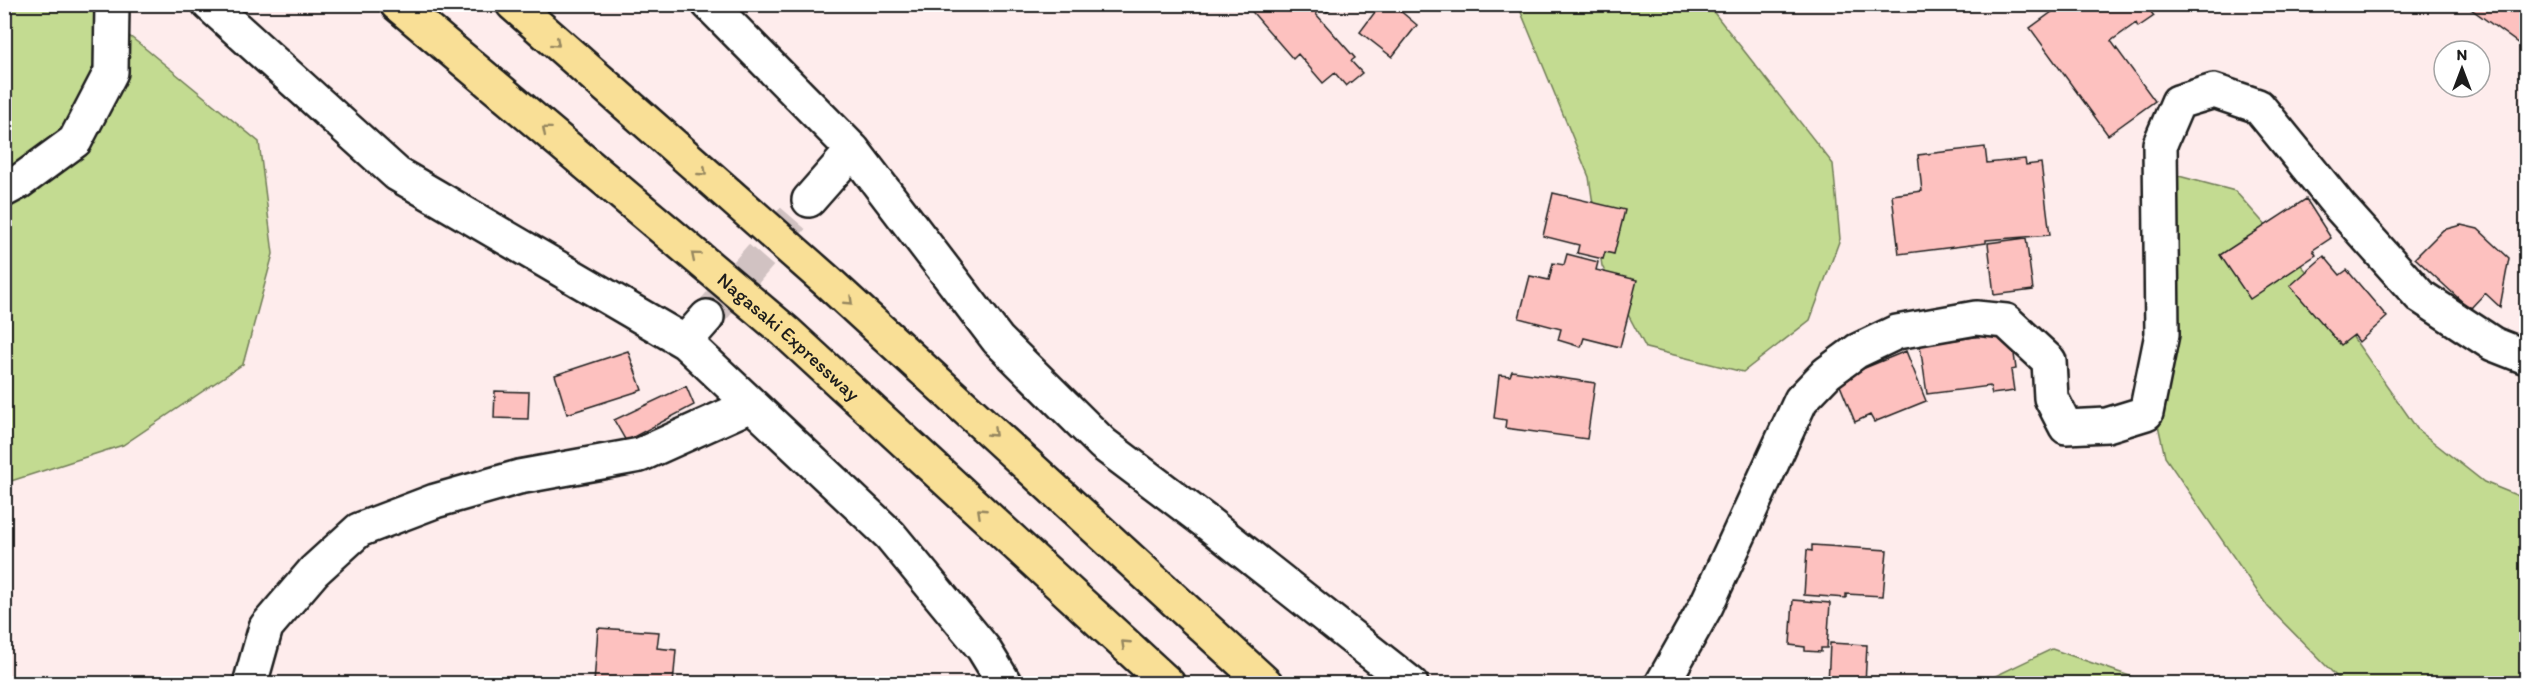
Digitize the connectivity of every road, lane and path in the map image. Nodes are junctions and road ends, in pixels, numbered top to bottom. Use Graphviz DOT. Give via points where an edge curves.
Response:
graph roads {
  1 [pos="112,4"];
  2 [pos="209,4"];
  3 [pos="398,4"];
  4 [pos="513,4"];
  5 [pos="709,4"];
  6 [pos="853,150"];
  7 [pos="4,190"];
  8 [pos="809,201"];
  9 [pos="707,317"];
  10 [pos="685,342"];
  11 [pos="2526,357"];
  12 [pos="751,405"];
  13 [pos="250,684"];
  14 [pos="1005,684"];
  15 [pos="1168,684"];
  16 [pos="1266,684"];
  17 [pos="1411,684"];
  18 [pos="1662,684"];
  1 -- 7 [label="street" via="111,72 75,141"];
  2 -- 10 [label="street" via="397,174"];
  15 -- 3 [label="highway, Nagasaki Expressway, one-way" via="786,332"];
  4 -- 16 [label="highway, one-way" via="828,282"];
  5 -- 6 [label="street"];
  6 -- 8 [label="street"];
  6 -- 17 [label="street" via="998,340 1103,444"];
  9 -- 10 [label="street"];
  10 -- 12 [label="street"];
  11 -- 18 [label="street" via="2493,344 2420,296 2340,207 2258,106 2214,90 2178,102 2160,144 2162,334 2146,412 2107,425 2066,427 2051,398 2049,361 2006,321 1976,318 1897,332 1857,351 1827,373 1802,400 1706,606"];
  12 -- 13 [label="street" via="640,455 519,477 435,501 359,530 314,571 266,627"];
  12 -- 14 [label="street" via="890,535 983,648"];
}
